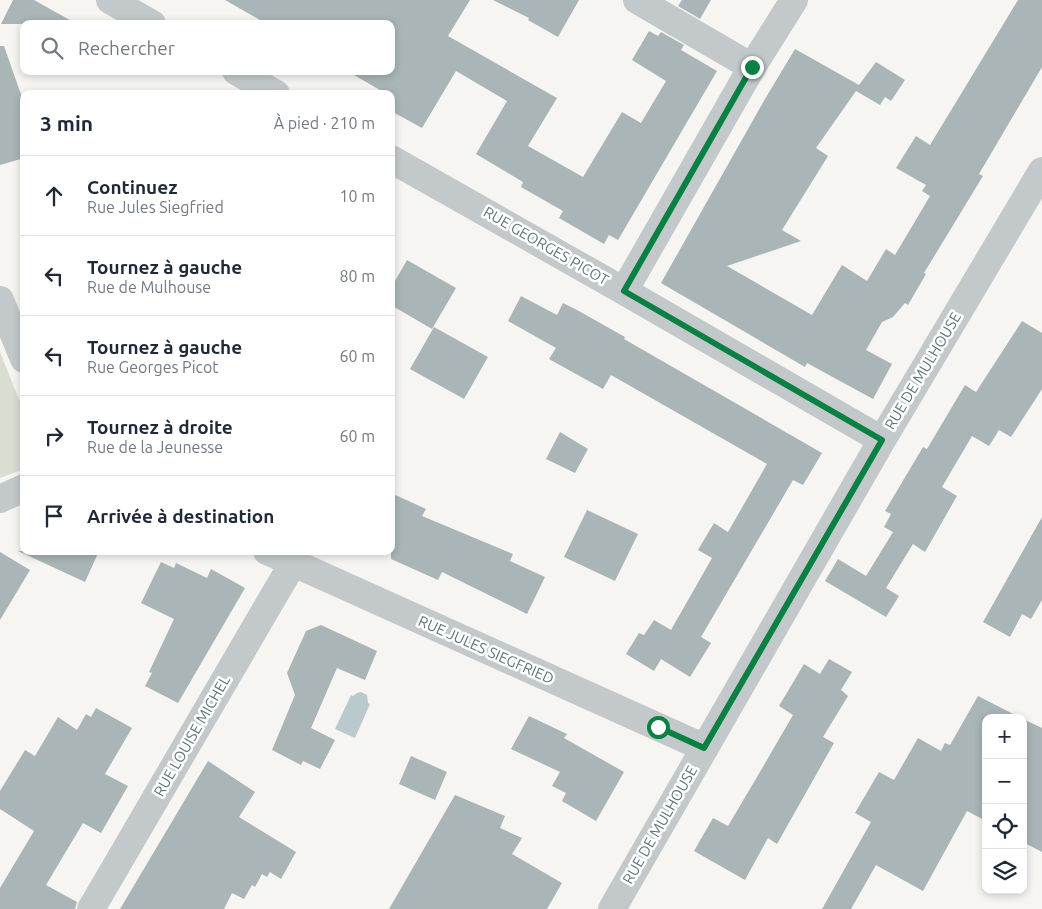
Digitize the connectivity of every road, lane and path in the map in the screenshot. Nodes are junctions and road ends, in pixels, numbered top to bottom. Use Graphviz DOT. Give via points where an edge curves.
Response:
graph roads {
  1 [pos="110,0"];
  2 [pos="638,0"];
  3 [pos="794,0"];
  4 [pos="145,20"];
  5 [pos="752,67"];
  6 [pos="243,75"];
  7 [pos="269,90"];
  8 [pos="395,161"];
  9 [pos="1042,171"];
  10 [pos="624,291"];
  11 [pos="0,300"];
  12 [pos="20,349"];
  13 [pos="882,440"];
  14 [pos="20,490"];
  15 [pos="0,499"];
  16 [pos="276,555"];
  17 [pos="293,563"];
  18 [pos="704,748"];
  19 [pos="91,909"];
  20 [pos="612,909"];
  1 -- 4 [label="street"];
  2 -- 5 [label="street"];
  3 -- 5 [label="street"];
  5 -- 10 [label="street"];
  6 -- 7 [label="street"];
  8 -- 10 [label="street, RUE GEORGES PICOT"];
  9 -- 13 [label="street, RUE DE MULHOUSE"];
  10 -- 13 [label="street, RUE GEORGES PICOT"];
  11 -- 12 [label="street"];
  13 -- 18 [label="street, RUE DE MULHOUSE"];
  14 -- 15 [label="street"];
  16 -- 17 [label="street, RUE JULES SIEGFRIED"];
  17 -- 18 [label="street, RUE JULES SIEGFRIED"];
  17 -- 19 [label="street, RUE LOUISE MICHEL"];
  18 -- 20 [label="street, RUE DE MULHOUSE"];
}
